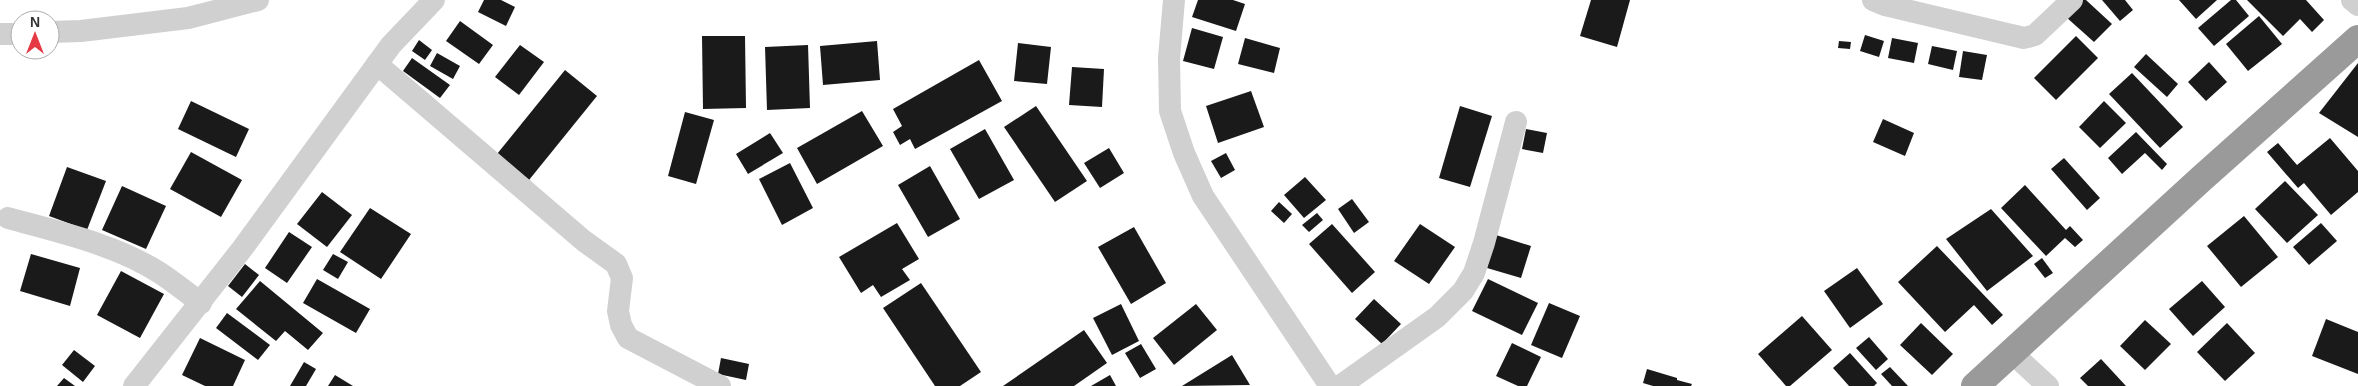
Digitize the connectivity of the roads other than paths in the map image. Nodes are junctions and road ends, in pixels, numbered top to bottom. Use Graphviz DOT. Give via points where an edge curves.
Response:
graph roads {
  1 [pos="258,0"];
  2 [pos="434,0"];
  3 [pos="1174,0"];
  4 [pos="1873,0"];
  5 [pos="2072,0"];
  6 [pos="2352,0"];
  7 [pos="2358,5"];
  8 [pos="60,32"];
  9 [pos="2358,39"];
  10 [pos="377,64"];
  11 [pos="1516,122"];
  12 [pos="8,218"];
  13 [pos="201,303"];
  14 [pos="2012,353"];
  15 [pos="134,386"];
  16 [pos="720,386"];
  17 [pos="1330,386"];
  18 [pos="1340,386"];
  19 [pos="1975,386"];
  20 [pos="2048,386"];
  1 -- 8 [label="street" via="188,18"];
  2 -- 10 [label="street"];
  3 -- 17 [label="street" via="1169,58 1170,111 1184,153 1203,196"];
  4 -- 5 [label="street" via="2024,38 2035,35"];
  6 -- 7 [label="street"];
  9 -- 14 [label="highway"];
  10 -- 13 [label="street"];
  10 -- 16 [label="street" via="584,241 616,264 622,278 618,311 628,338"];
  11 -- 18 [label="street" via="1484,243 1474,273 1463,291 1437,317"];
  12 -- 13 [label="street" via="115,251 159,272"];
  13 -- 15 [label="street"];
  14 -- 19 [label="highway"];
  14 -- 20 [label="street"];
}
